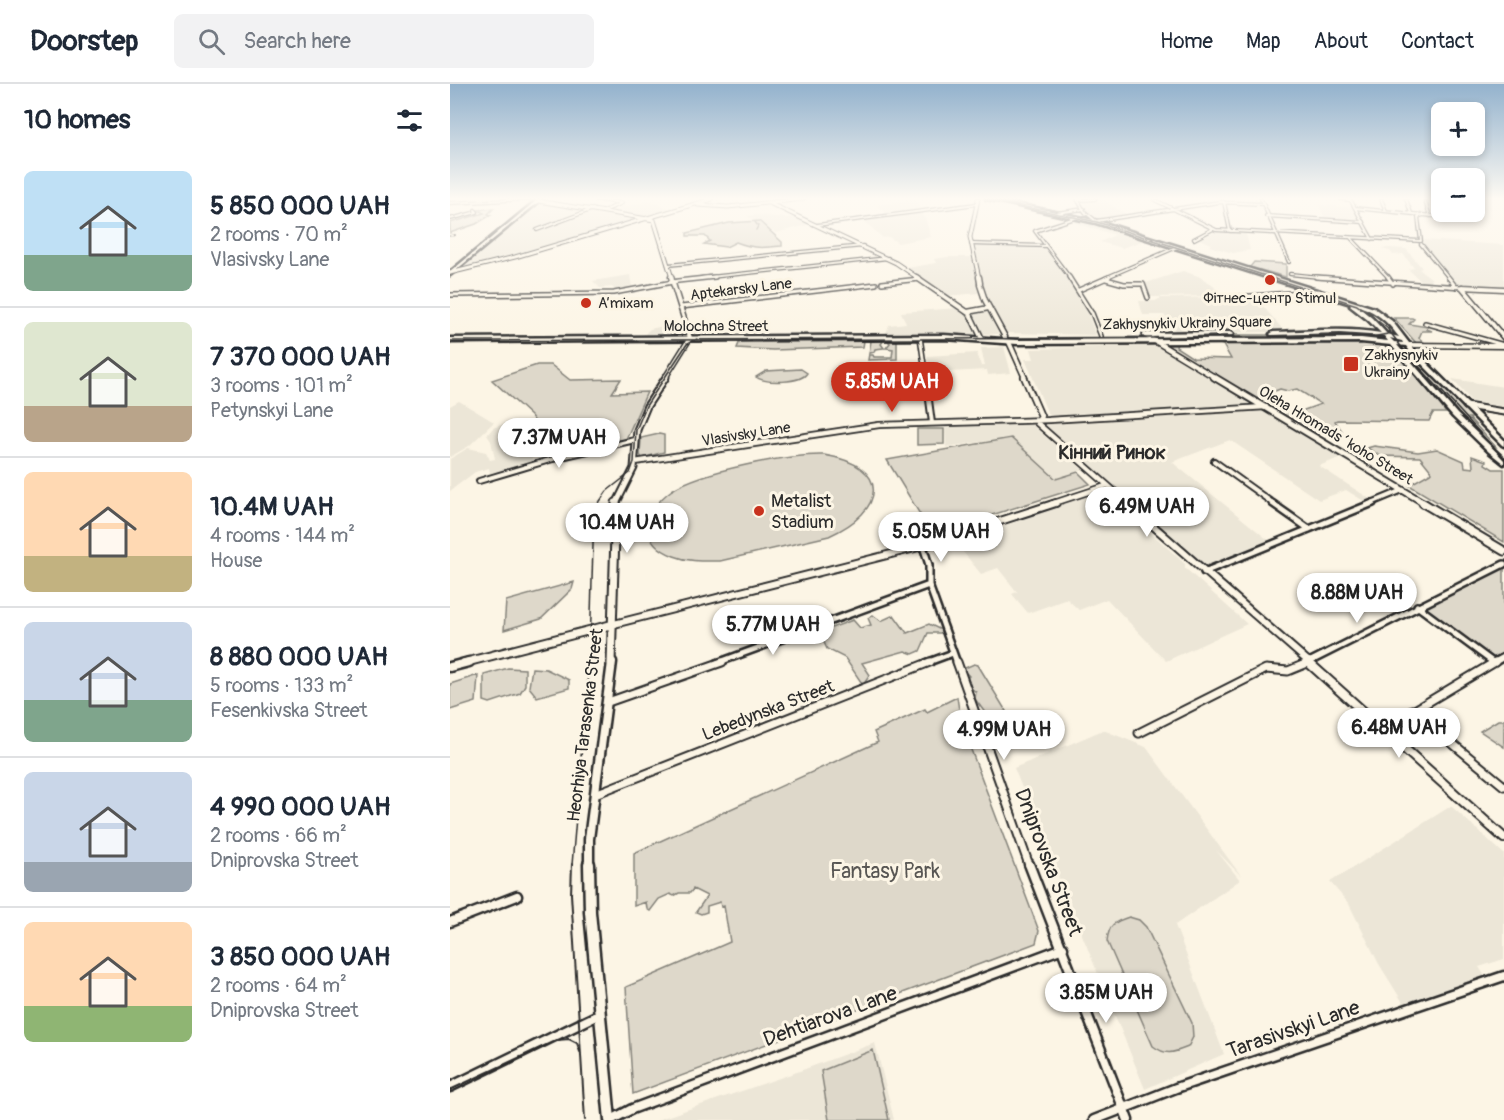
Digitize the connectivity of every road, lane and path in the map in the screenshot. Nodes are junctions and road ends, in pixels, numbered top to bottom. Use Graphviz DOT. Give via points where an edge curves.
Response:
graph roads {
  1 [pos="476,247"];
  2 [pos="481,247"];
  3 [pos="546,247"];
  4 [pos="663,247"];
  5 [pos="849,247"];
  6 [pos="866,247"];
  7 [pos="971,247"];
  8 [pos="1047,247"];
  9 [pos="1177,247"];
  10 [pos="1178,247"];
  11 [pos="1282,247"];
  12 [pos="1360,247"];
  13 [pos="1425,247"];
  14 [pos="888,258"];
  15 [pos="668,265"];
  16 [pos="450,268"];
  17 [pos="450,274"];
  18 [pos="1290,274"];
  19 [pos="920,279"];
  20 [pos="1106,279"];
  21 [pos="1285,280"];
  22 [pos="673,282"];
  23 [pos="882,283"];
  24 [pos="876,284"];
  25 [pos="1394,284"];
  26 [pos="1459,287"];
  27 [pos="1504,289"];
  28 [pos="1079,290"];
  29 [pos="1319,291"];
  30 [pos="450,295"];
  31 [pos="1237,297"];
  32 [pos="1148,298"];
  33 [pos="1341,299"];
  34 [pos="681,307"];
  35 [pos="989,308"];
  36 [pos="967,312"];
  37 [pos="1425,323"];
  38 [pos="1383,329"];
  39 [pos="1364,334"];
  40 [pos="1372,334"];
  41 [pos="1145,335"];
  42 [pos="1101,336"];
  43 [pos="920,337"];
  44 [pos="1202,337"];
  45 [pos="690,338"];
  46 [pos="1504,338"];
  47 [pos="985,339"];
  48 [pos="1007,339"];
  49 [pos="450,340"];
  50 [pos="1155,340"];
  51 [pos="1369,340"];
  52 [pos="1398,340"];
  53 [pos="1380,341"];
  54 [pos="1504,345"];
  55 [pos="1466,406"];
  56 [pos="1266,407"];
  57 [pos="1504,411"];
  58 [pos="1039,420"];
  59 [pos="932,423"];
  60 [pos="635,440"];
  61 [pos="1504,444"];
  62 [pos="1491,452"];
  63 [pos="1504,452"];
  64 [pos="1215,461"];
  65 [pos="635,462"];
  66 [pos="1504,462"];
  67 [pos="480,481"];
  68 [pos="1106,486"];
  69 [pos="1403,490"];
  70 [pos="1309,529"];
  71 [pos="923,546"];
  72 [pos="1504,551"];
  73 [pos="1504,564"];
  74 [pos="1204,572"];
  75 [pos="930,585"];
  76 [pos="1417,606"];
  77 [pos="614,624"];
  78 [pos="953,653"];
  79 [pos="1504,657"];
  80 [pos="1308,663"];
  81 [pos="1494,663"];
  82 [pos="450,667"];
  83 [pos="608,702"];
  84 [pos="1412,710"];
  85 [pos="1383,729"];
  86 [pos="1139,733"];
  87 [pos="1504,786"];
  88 [pos="593,794"];
  89 [pos="1504,838"];
  90 [pos="517,896"];
  91 [pos="450,922"];
  92 [pos="1063,948"];
  93 [pos="1504,976"];
  94 [pos="600,1014"];
  95 [pos="450,1087"];
  96 [pos="1124,1109"];
  97 [pos="610,1120"];
  98 [pos="1094,1120"];
  99 [pos="1128,1120"];
  1 -- 16 [label="main road"];
  2 -- 17 [label="main road"];
  3 -- 17 [label="main road"];
  4 -- 15 [label="main road"];
  5 -- 15 [label="street"];
  6 -- 14 [label="street"];
  7 -- 35 [label="main road"];
  8 -- 28 [label="street"];
  9 -- 20 [label="street"];
  10 -- 21 [label="main road"];
  11 -- 18 [label="street"];
  12 -- 25 [label="street"];
  13 -- 26 [label="street"];
  14 -- 19 [label="street"];
  14 -- 22 [label="street"];
  15 -- 22 [label="main road"];
  18 -- 21 [label="street"];
  18 -- 25 [label="street"];
  19 -- 23 [label="street"];
  19 -- 36 [label="street"];
  20 -- 28 [label="street"];
  20 -- 32 [label="street" via="1143,284"];
  21 -- 29 [label="main road"];
  22 -- 30 [label="street" via="614,293"];
  22 -- 34 [label="main road"];
  24 -- 34 [label="street, Aptekarsky Lane"];
  25 -- 26 [label="street"];
  26 -- 27 [label="street"];
  26 -- 46 [label="street"];
  28 -- 42 [label="street"];
  29 -- 31 [label="street"];
  29 -- 33 [label="main road"];
  33 -- 38 [label="main road"];
  33 -- 52 [label="main road" via="1375,311"];
  34 -- 45 [label="main road"];
  35 -- 36 [label="street"];
  35 -- 48 [label="main road"];
  36 -- 47 [label="street"];
  37 -- 54 [label="street"];
  38 -- 40 [label="main road" via="1382,333"];
  38 -- 52 [label="main road"];
  38 -- 52 [label="main road"];
  39 -- 40 [label="main road, Zakhysnykiv Ukrainy Square"];
  39 -- 44 [label="main road, Zakhysnykiv Ukrainy Square"];
  39 -- 51 [label="main road" via="1373,338"];
  40 -- 52 [label="main road, Zakhysnykiv Ukrainy Square"];
  41 -- 42 [label="main road, Zakhysnykiv Ukrainy Square"];
  41 -- 44 [label="main road, Zakhysnykiv Ukrainy Square"];
  41 -- 50 [label="main road, Oleha Hromadsʹkoho Street"];
  42 -- 48 [label="main road, Zakhysnykiv Ukrainy Square"];
  43 -- 45 [label="main road, Molochna Street"];
  43 -- 47 [label="main road, Molochna Street"];
  43 -- 59 [label="street"];
  44 -- 50 [label="main road, Zakhysnykiv Ukrainy Square"];
  44 -- 51 [label="main road, Zakhysnykiv Ukrainy Square"];
  45 -- 49 [label="main road, Molochna Street"];
  45 -- 60 [label="main road, Heorhiya Tarasenka Street" via="646,406"];
  47 -- 48 [label="main road, Zakhysnykiv Ukrainy Square"];
  48 -- 50 [label="main road, Zakhysnykiv Ukrainy Square"];
  48 -- 58 [label="street" via="1041,416"];
  50 -- 56 [label="main road, Oleha Hromadsʹkoho Street"];
  51 -- 53 [label="main road, Zakhysnykiv Ukrainy Square"];
  52 -- 53 [label="main road"];
  52 -- 53 [label="main road, Zakhysnykiv Ukrainy Square"];
  52 -- 54 [label="street"];
  52 -- 55 [label="main road"];
  52 -- 62 [label="main road" via="1459,422"];
  55 -- 57 [label="main road"];
  55 -- 61 [label="main road"];
  56 -- 58 [label="street"];
  56 -- 69 [label="main road, Oleha Hromadsʹkoho Street"];
  58 -- 59 [label="street"];
  58 -- 68 [label="street" via="1037,423"];
  59 -- 65 [label="street, Vlasivsky Lane" via="875,426"];
  60 -- 65 [label="main road, Heorhiya Tarasenka Street"];
  60 -- 67 [label="street"];
  62 -- 63 [label="main road"];
  62 -- 66 [label="main road"];
  64 -- 70 [label="street"];
  65 -- 77 [label="main road, Heorhiya Tarasenka Street" via="615,506"];
  68 -- 71 [label="street"];
  68 -- 74 [label="street"];
  69 -- 70 [label="street"];
  69 -- 72 [label="main road, Oleha Hromadsʹkoho Street"];
  70 -- 74 [label="street"];
  71 -- 75 [label="street, Dniprovska Street"];
  71 -- 77 [label="street"];
  73 -- 76 [label="street"];
  74 -- 80 [label="street"];
  75 -- 78 [label="street, Dniprovska Street"];
  75 -- 83 [label="street"];
  76 -- 80 [label="street"];
  76 -- 81 [label="street"];
  77 -- 82 [label="main road"];
  77 -- 83 [label="main road, Heorhiya Tarasenka Street"];
  78 -- 88 [label="street, Lebedynska Street"];
  78 -- 92 [label="street, Dniprovska Street"];
  79 -- 81 [label="street"];
  80 -- 85 [label="street"];
  80 -- 86 [label="street" via="1288,670 1266,669"];
  81 -- 84 [label="street"];
  83 -- 88 [label="main road, Heorhiya Tarasenka Street"];
  84 -- 85 [label="street"];
  84 -- 87 [label="street"];
  85 -- 89 [label="street"];
  88 -- 94 [label="main road, Heorhiya Tarasenka Street" via="588,887"];
  90 -- 91 [label="street"];
  92 -- 96 [label="street, Dniprovska Street"];
  92 -- 97 [label="street, Dehtiarova Lane"];
  93 -- 96 [label="street, Tarasivskyi Lane"];
  94 -- 95 [label="street"];
  94 -- 97 [label="main road, Heorhiya Tarasenka Street"];
  96 -- 98 [label="street, Tarasivskyi Lane"];
  96 -- 99 [label="street, Dniprovska Street"];
}
